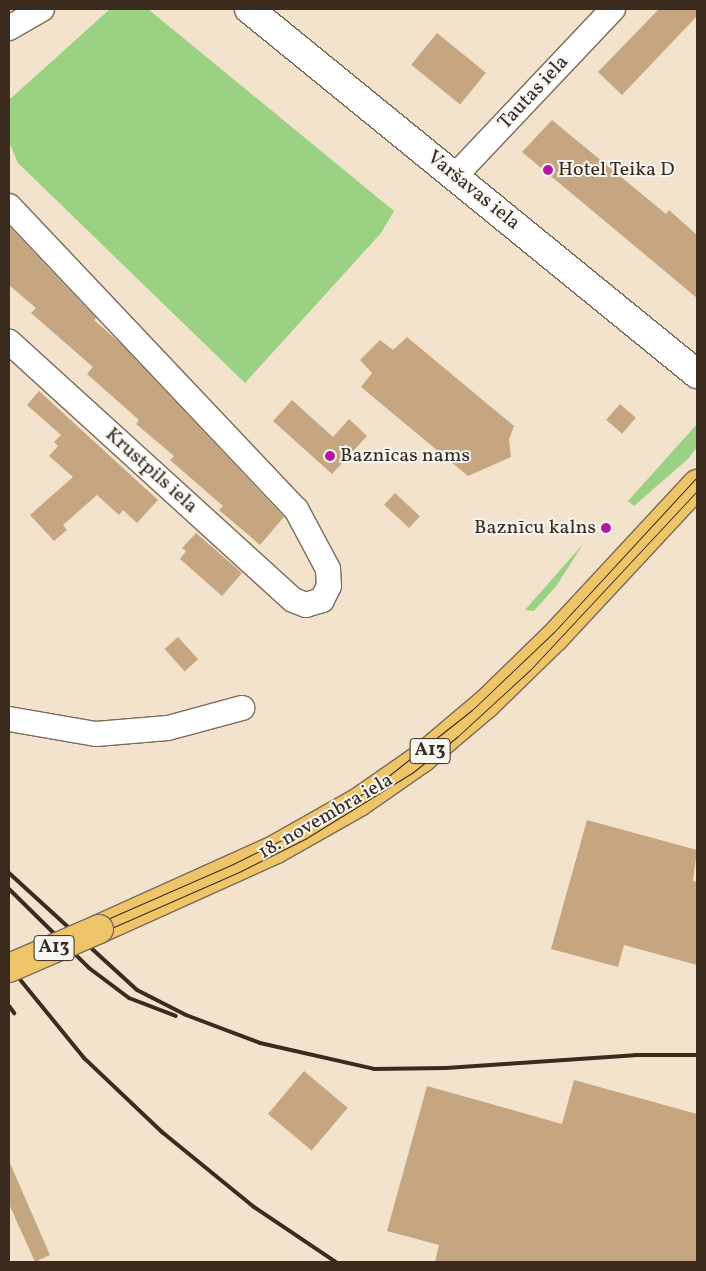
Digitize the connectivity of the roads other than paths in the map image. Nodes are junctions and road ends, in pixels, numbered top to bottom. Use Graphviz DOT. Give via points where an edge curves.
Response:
graph roads {
  1 [pos="42,9"];
  2 [pos="249,9"];
  3 [pos="613,9"];
  4 [pos="9,28"];
  5 [pos="455,176"];
  6 [pos="9,206"];
  7 [pos="9,342"];
  8 [pos="697,374"];
  9 [pos="697,484"];
  10 [pos="242,708"];
  11 [pos="9,718"];
  12 [pos="9,968"];
  1 -- 4 [label="street"];
  2 -- 5 [label="street, Varšavas iela"];
  3 -- 5 [label="street, Tautas iela"];
  5 -- 8 [label="street, Varšavas iela"];
  6 -- 7 [label="street, Krustpils iela" via="296,509 328,569 329,586 322,600 306,605 293,600"];
  9 -- 12 [label="main road, 18. novembra iela / A13, bridge" via="555,637 486,704 422,758 359,802 276,849"];
  10 -- 11 [label="street" via="168,728 96,734"];
}
